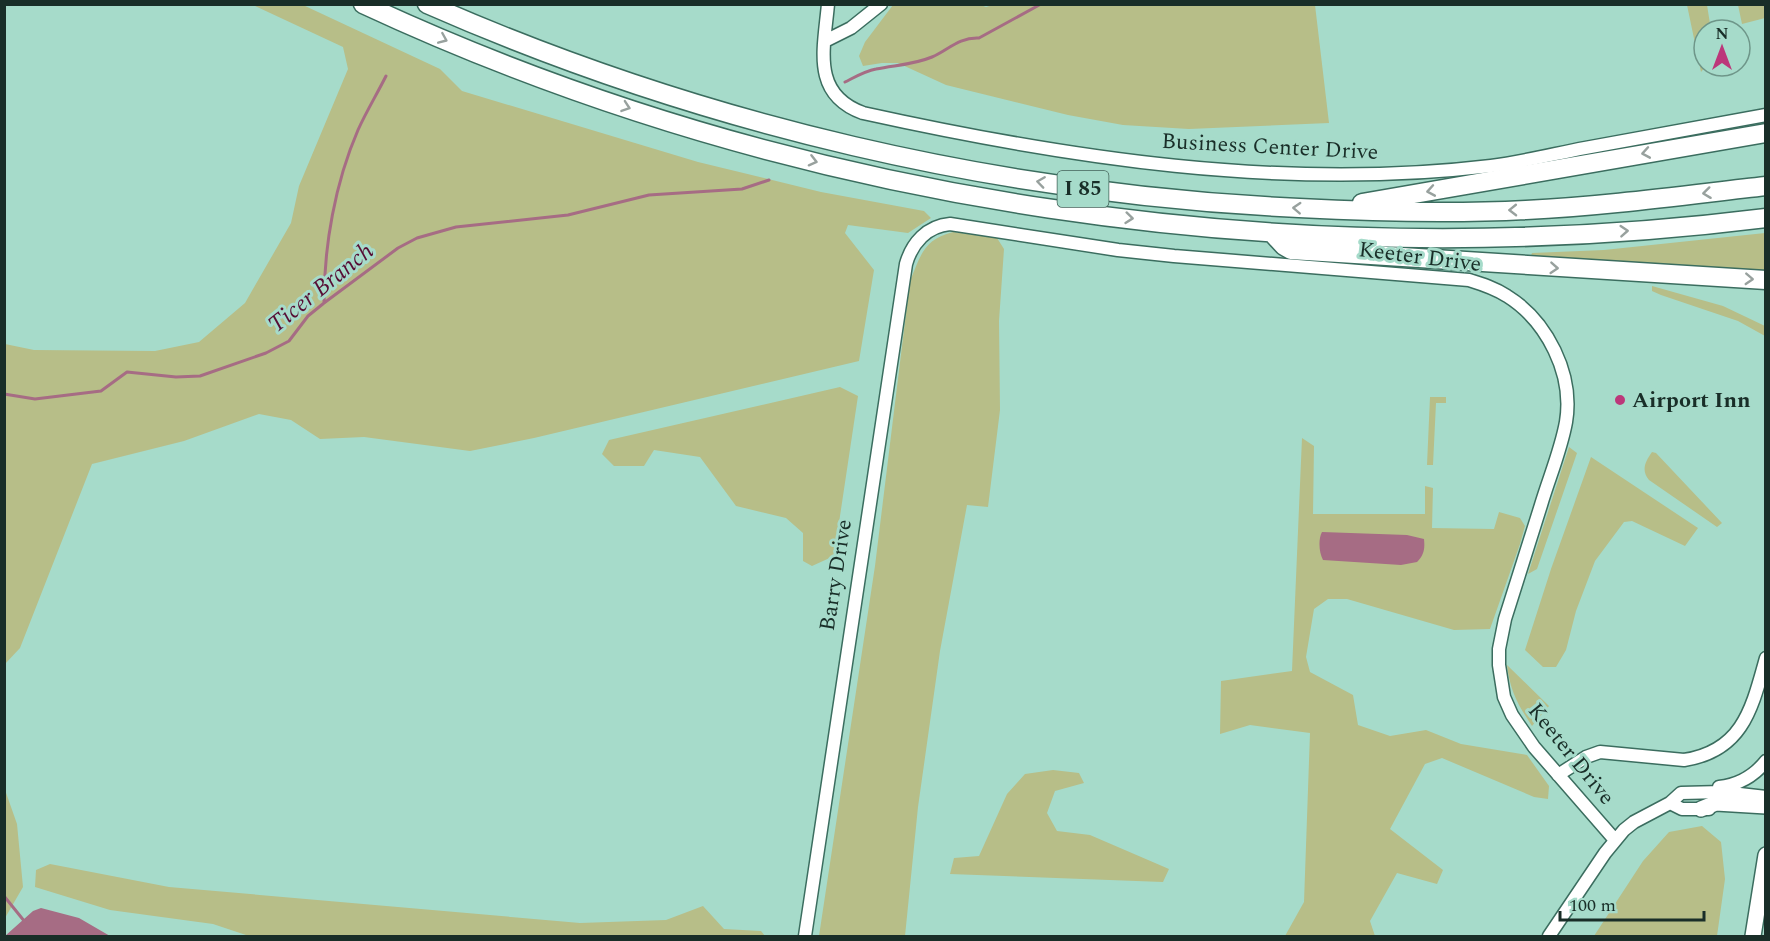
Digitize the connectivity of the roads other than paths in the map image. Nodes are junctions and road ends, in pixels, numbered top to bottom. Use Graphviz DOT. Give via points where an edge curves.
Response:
graph roads {
  1 [pos="363,4"];
  2 [pos="427,4"];
  3 [pos="828,4"];
  4 [pos="881,4"];
  5 [pos="825,41"];
  6 [pos="1766,115"];
  7 [pos="1766,133"];
  8 [pos="1766,186"];
  9 [pos="1325,210"];
  10 [pos="1766,218"];
  11 [pos="931,229"];
  12 [pos="1272,233"];
  13 [pos="1766,280"];
  14 [pos="1766,658"];
  15 [pos="1766,761"];
  16 [pos="1558,775"];
  17 [pos="1694,793"];
  18 [pos="1766,797"];
  19 [pos="1670,803"];
  20 [pos="1766,806"];
  21 [pos="1701,809"];
  22 [pos="1766,813"];
  23 [pos="1615,840"];
  24 [pos="1766,855"];
  25 [pos="805,936"];
  26 [pos="1549,936"];
  27 [pos="1753,936"];
  1 -- 12 [label="highway, I 85, one-way" via="551,82 817,163 1034,206"];
  9 -- 2 [label="highway, I 85, one-way" via="1097,191 877,152 658,93 529,47"];
  3 -- 5 [label="street, Business Center Drive"];
  4 -- 5 [label="street" via="851,28"];
  5 -- 6 [label="street, Business Center Drive" via="824,66 829,86 843,104 863,113 1028,147 1208,168 1383,174 1492,166"];
  7 -- 9 [label="highway, one-way"];
  8 -- 9 [label="highway, I 85, one-way" via="1525,210"];
  12 -- 10 [label="highway, I 85, one-way" via="1480,238 1624,231"];
  11 -- 16 [label="street, Keeter Drive" via="950,224 1118,250 1468,280 1491,287 1522,307 1555,350 1565,384 1566,421 1505,619 1499,649 1500,681 1520,729"];
  11 -- 25 [label="street, Barry Drive" via="908,255 899,297"];
  12 -- 13 [label="highway, one-way" via="1291,250"];
  14 -- 16 [label="street" via="1742,728 1719,748 1684,760 1600,752"];
  15 -- 17 [label="street" via="1743,780"];
  16 -- 23 [label="street, Keeter Drive"];
  17 -- 18 [label="street"];
  17 -- 19 [label="street" via="1681,793"];
  19 -- 21 [label="street" via="1682,809"];
  19 -- 23 [label="street" via="1634,822"];
  20 -- 21 [label="main road" via="1716,803"];
  21 -- 22 [label="street"];
  23 -- 26 [label="street"];
  24 -- 27 [label="main road"];
}
